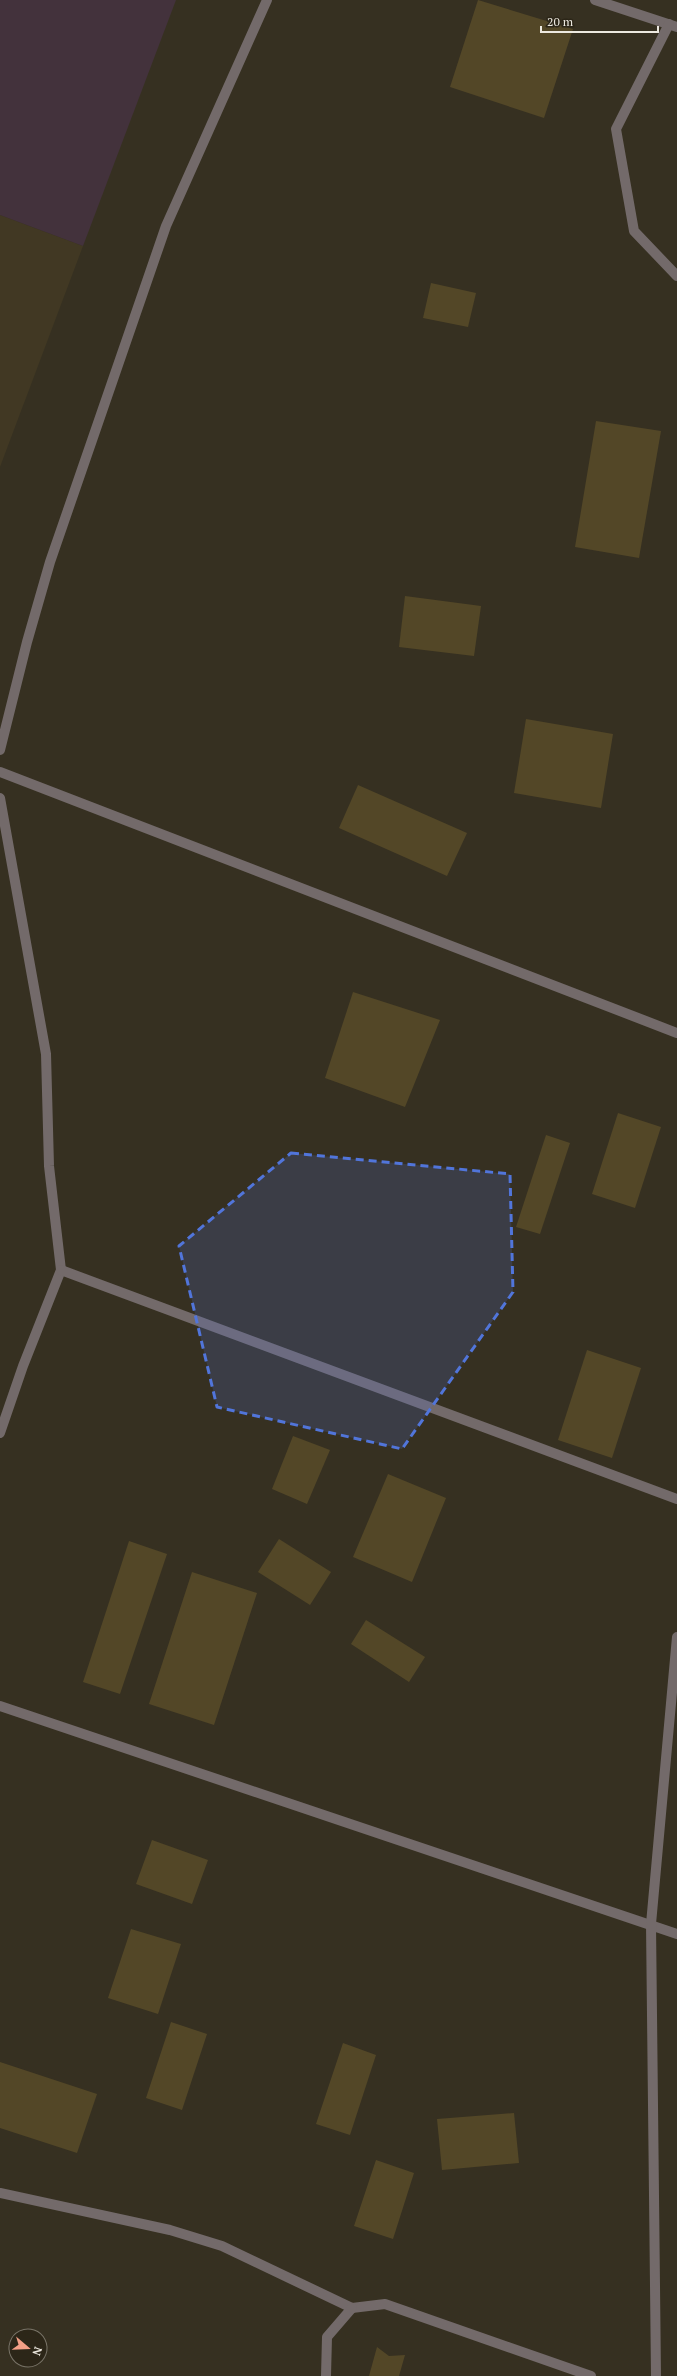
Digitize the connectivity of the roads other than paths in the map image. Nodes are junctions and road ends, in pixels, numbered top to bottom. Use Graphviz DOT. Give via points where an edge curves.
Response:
graph roads {
  1 [pos="267,0"];
  2 [pos="595,0"];
  3 [pos="673,25"];
  4 [pos="677,276"];
  5 [pos="0,750"];
  6 [pos="0,772"];
  7 [pos="0,798"];
  8 [pos="677,1033"];
  9 [pos="61,1270"];
  10 [pos="0,1433"];
  11 [pos="677,1499"];
  12 [pos="677,1636"];
  13 [pos="0,1706"];
  14 [pos="651,1924"];
  15 [pos="677,1934"];
  16 [pos="0,2193"];
  17 [pos="352,2308"];
  18 [pos="326,2376"];
  19 [pos="591,2376"];
  20 [pos="656,2376"];
  1 -- 5 [label="street" via="166,226 50,562"];
  2 -- 3 [label="street"];
  3 -- 4 [label="street" via="616,129 634,231"];
  6 -- 8 [label="street"];
  7 -- 9 [label="street" via="46,1054 49,1166"];
  9 -- 10 [label="street"];
  9 -- 11 [label="street"];
  12 -- 14 [label="street"];
  13 -- 14 [label="street"];
  14 -- 15 [label="street"];
  14 -- 20 [label="street"];
  16 -- 17 [label="street" via="170,2230 222,2246"];
  17 -- 18 [label="street" via="327,2337"];
  17 -- 19 [label="street" via="385,2304"];
}
